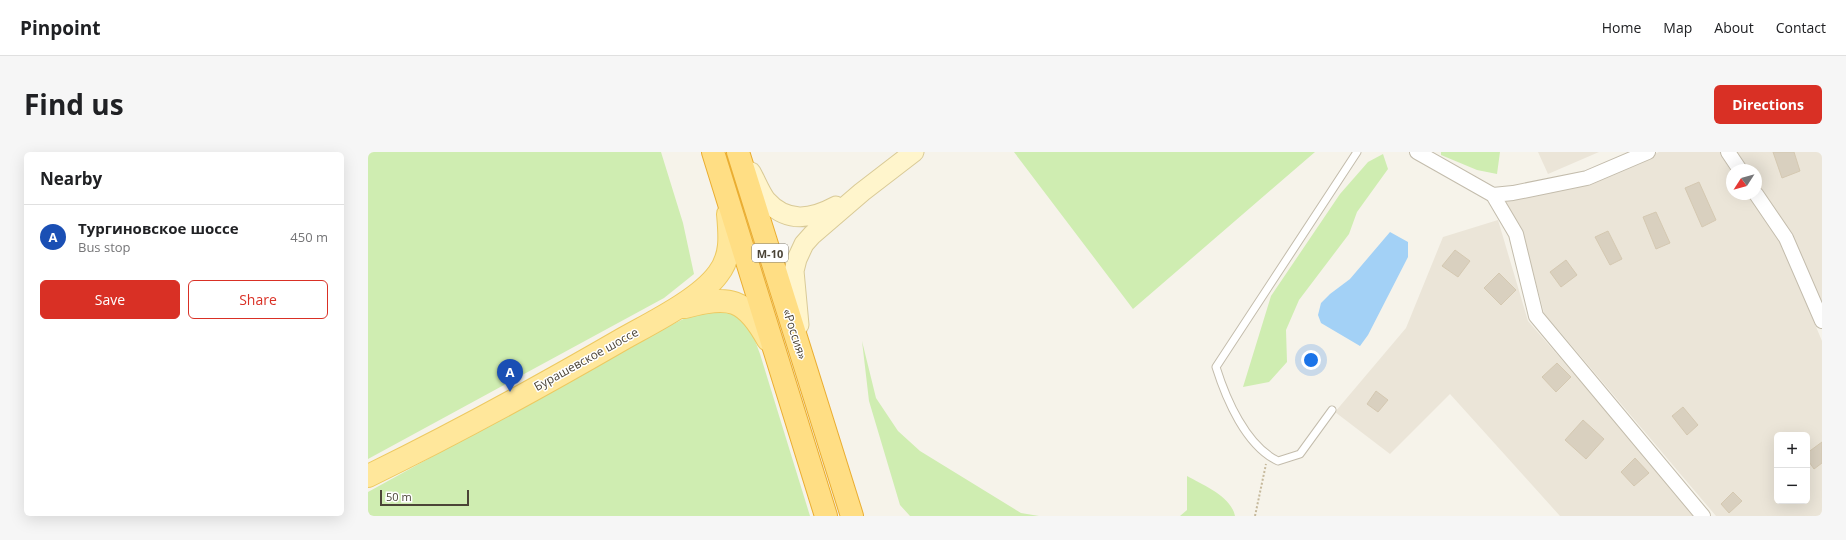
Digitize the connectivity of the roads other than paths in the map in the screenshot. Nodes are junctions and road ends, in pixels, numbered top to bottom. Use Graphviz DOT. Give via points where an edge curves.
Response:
graph roads {
  1 [pos="713,152"];
  2 [pos="739,152"];
  3 [pos="914,152"];
  4 [pos="1357,152"];
  5 [pos="1417,152"];
  6 [pos="1648,152"];
  7 [pos="1728,152"];
  8 [pos="1736,164"];
  9 [pos="862,192"];
  10 [pos="727,194"];
  11 [pos="1492,195"];
  12 [pos="1760,200"];
  13 [pos="676,309"];
  14 [pos="1822,320"];
  15 [pos="802,354"];
  16 [pos="779,362"];
  17 [pos="1332,410"];
  18 [pos="368,476"];
  19 [pos="826,516"];
  20 [pos="852,516"];
  21 [pos="1703,516"];
  1 -- 10 [label="highway, «Россия» / М-10"];
  2 -- 9 [label="main road" via="765,198 785,214 802,217 819,215"];
  2 -- 15 [label="highway, «Россия» / М-10"];
  3 -- 9 [label="main road"];
  4 -- 17 [label="lane" via="1216,367 1223,390 1257,448 1278,461 1300,454"];
  5 -- 11 [label="street"];
  6 -- 11 [label="street" via="1587,178"];
  7 -- 8 [label="street"];
  9 -- 15 [label="main road" via="808,240 797,260 794,282"];
  10 -- 13 [label="main road, Бурашевское шоссе" via="730,238 726,262 711,282"];
  10 -- 16 [label="highway, «Россия» / М-10"];
  11 -- 21 [label="street" via="1516,234 1536,316"];
  12 -- 14 [label="street" via="1786,238"];
  13 -- 16 [label="main road, Бурашевское шоссе" via="714,300 740,306 756,320"];
  13 -- 18 [label="main road, Бурашевское шоссе" via="561,374"];
  15 -- 20 [label="highway, «Россия» / М-10"];
  16 -- 19 [label="highway, «Россия» / М-10"];
}
